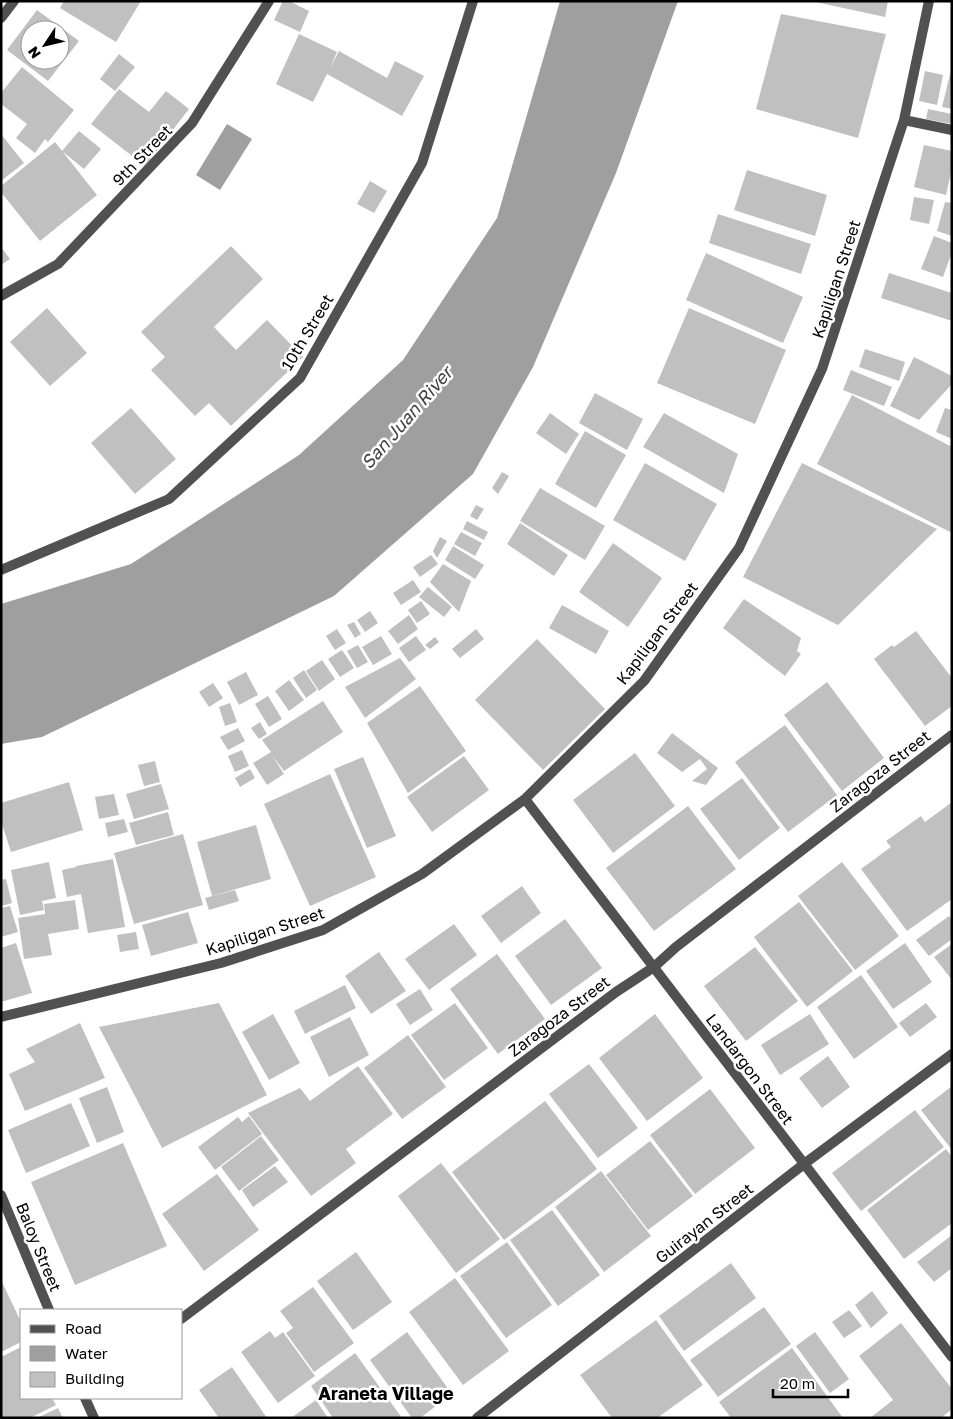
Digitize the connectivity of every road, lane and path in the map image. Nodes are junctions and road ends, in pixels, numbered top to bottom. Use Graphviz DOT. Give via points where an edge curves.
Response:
graph roads {
  1 [pos="14,1"];
  2 [pos="269,1"];
  3 [pos="473,1"];
  4 [pos="929,1"];
  5 [pos="1,18"];
  6 [pos="904,120"];
  7 [pos="952,130"];
  8 [pos="1,296"];
  9 [pos="1,570"];
  10 [pos="952,735"];
  11 [pos="525,799"];
  12 [pos="654,966"];
  13 [pos="1,1017"];
  14 [pos="952,1054"];
  15 [pos="804,1164"];
  16 [pos="1,1195"];
  17 [pos="49,1309"];
  18 [pos="182,1318"];
  19 [pos="952,1357"];
  20 [pos="85,1399"];
  21 [pos="94,1418"];
  22 [pos="478,1418"];
  1 -- 5 [label="street"];
  2 -- 8 [label="street, 9th Street" via="192,123 58,264"];
  3 -- 9 [label="street, 10th Street" via="422,163 300,378 168,499"];
  4 -- 6 [label="street, Kapiligan Street"];
  6 -- 7 [label="street"];
  6 -- 11 [label="street, Kapiligan Street" via="822,370 738,548 644,681"];
  10 -- 12 [label="street, Zaragoza Street"];
  11 -- 12 [label="street, Landargon Street"];
  11 -- 13 [label="street, Kapiligan Street" via="422,874 323,930 221,963"];
  12 -- 15 [label="street, Landargon Street"];
  12 -- 18 [label="street, Zaragoza Street"];
  14 -- 15 [label="street, Guirayan Street"];
  15 -- 19 [label="street, Landargon Street"];
  15 -- 22 [label="street, Guirayan Street"];
  16 -- 17 [label="street, Baloy Street"];
  20 -- 21 [label="street"];
}
